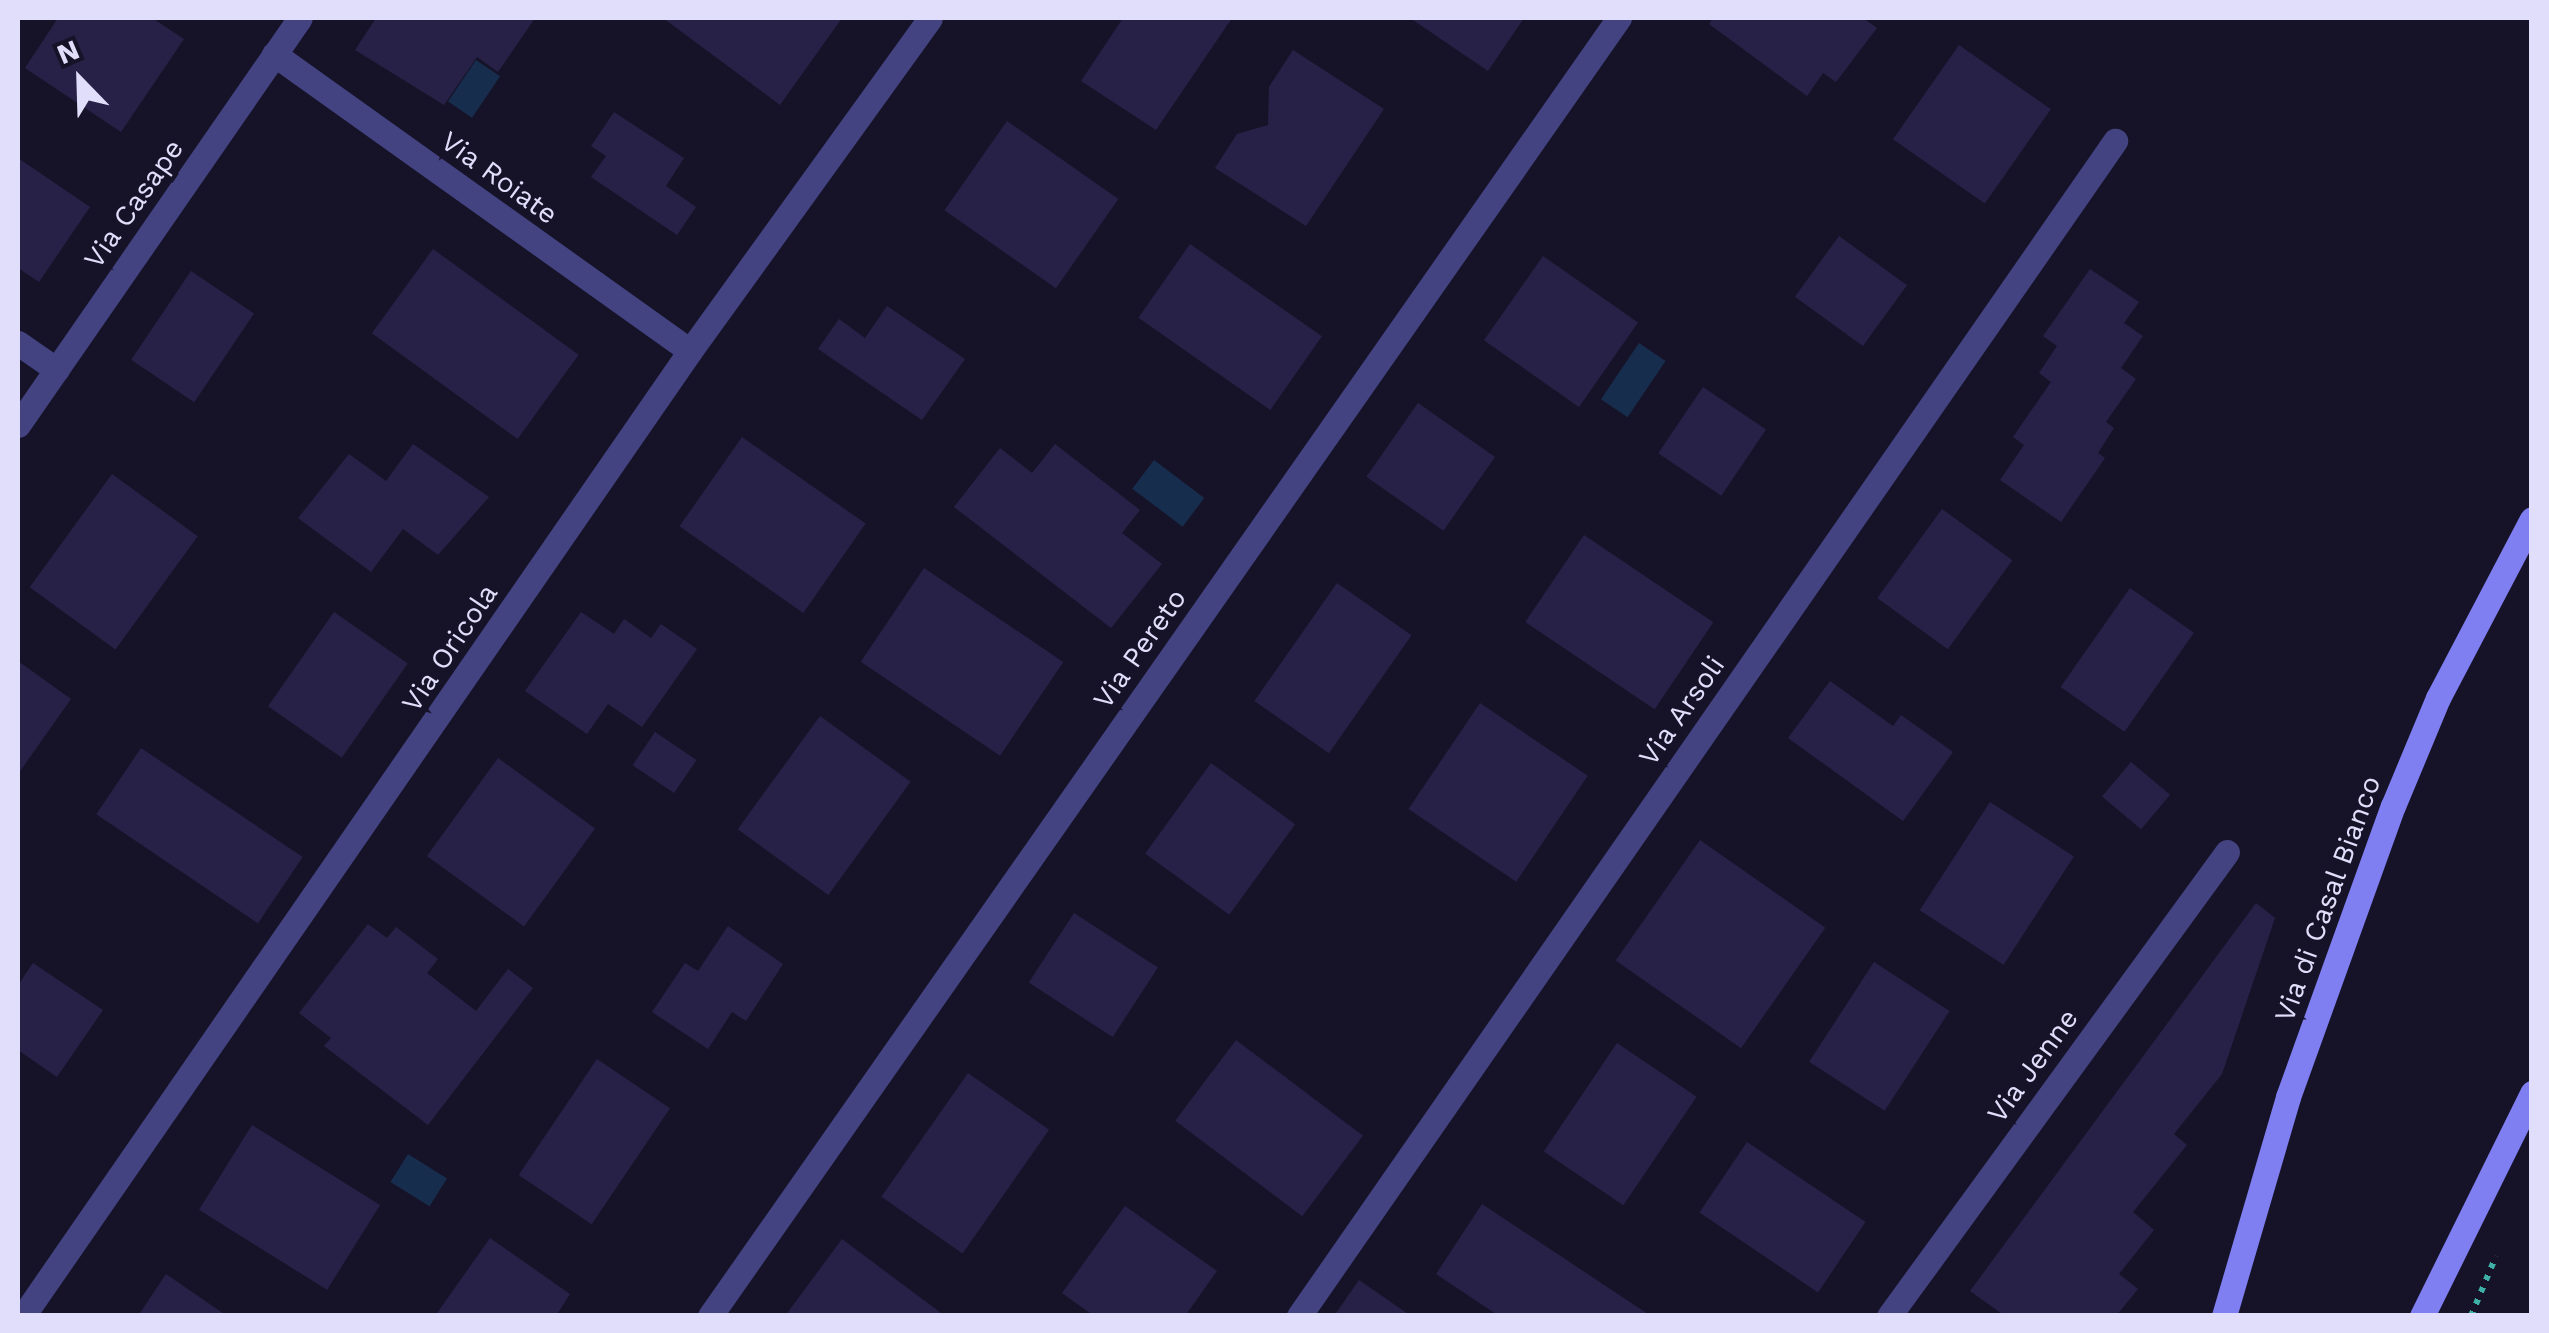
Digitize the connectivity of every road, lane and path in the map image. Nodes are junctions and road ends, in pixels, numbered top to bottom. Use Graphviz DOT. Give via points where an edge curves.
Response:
graph roads {
  1 [pos="300,18"];
  2 [pos="930,18"];
  3 [pos="1618,18"];
  4 [pos="274,54"];
  5 [pos="2115,141"];
  6 [pos="18,343"];
  7 [pos="690,351"];
  8 [pos="57,370"];
  9 [pos="18,425"];
  10 [pos="2532,520"];
  11 [pos="2227,852"];
  12 [pos="2532,1094"];
  13 [pos="24,1316"];
  14 [pos="710,1316"];
  15 [pos="1299,1316"];
  16 [pos="1889,1316"];
  17 [pos="2224,1316"];
  18 [pos="2422,1316"];
  1 -- 4 [label="street, Via Casape"];
  2 -- 7 [label="street, Via Oricola"];
  3 -- 14 [label="street, Via Pereto"];
  4 -- 7 [label="street, Via Roiate"];
  4 -- 8 [label="street, Via Casape"];
  5 -- 15 [label="street, Via Arsoli"];
  6 -- 8 [label="street"];
  7 -- 13 [label="street, Via Oricola"];
  8 -- 9 [label="street, Via Casape"];
  10 -- 17 [label="main road, Via di Casal Bianco" via="2452,671 2392,806 2288,1097"];
  11 -- 16 [label="street, Via Jenne"];
  12 -- 18 [label="main road"];
}
